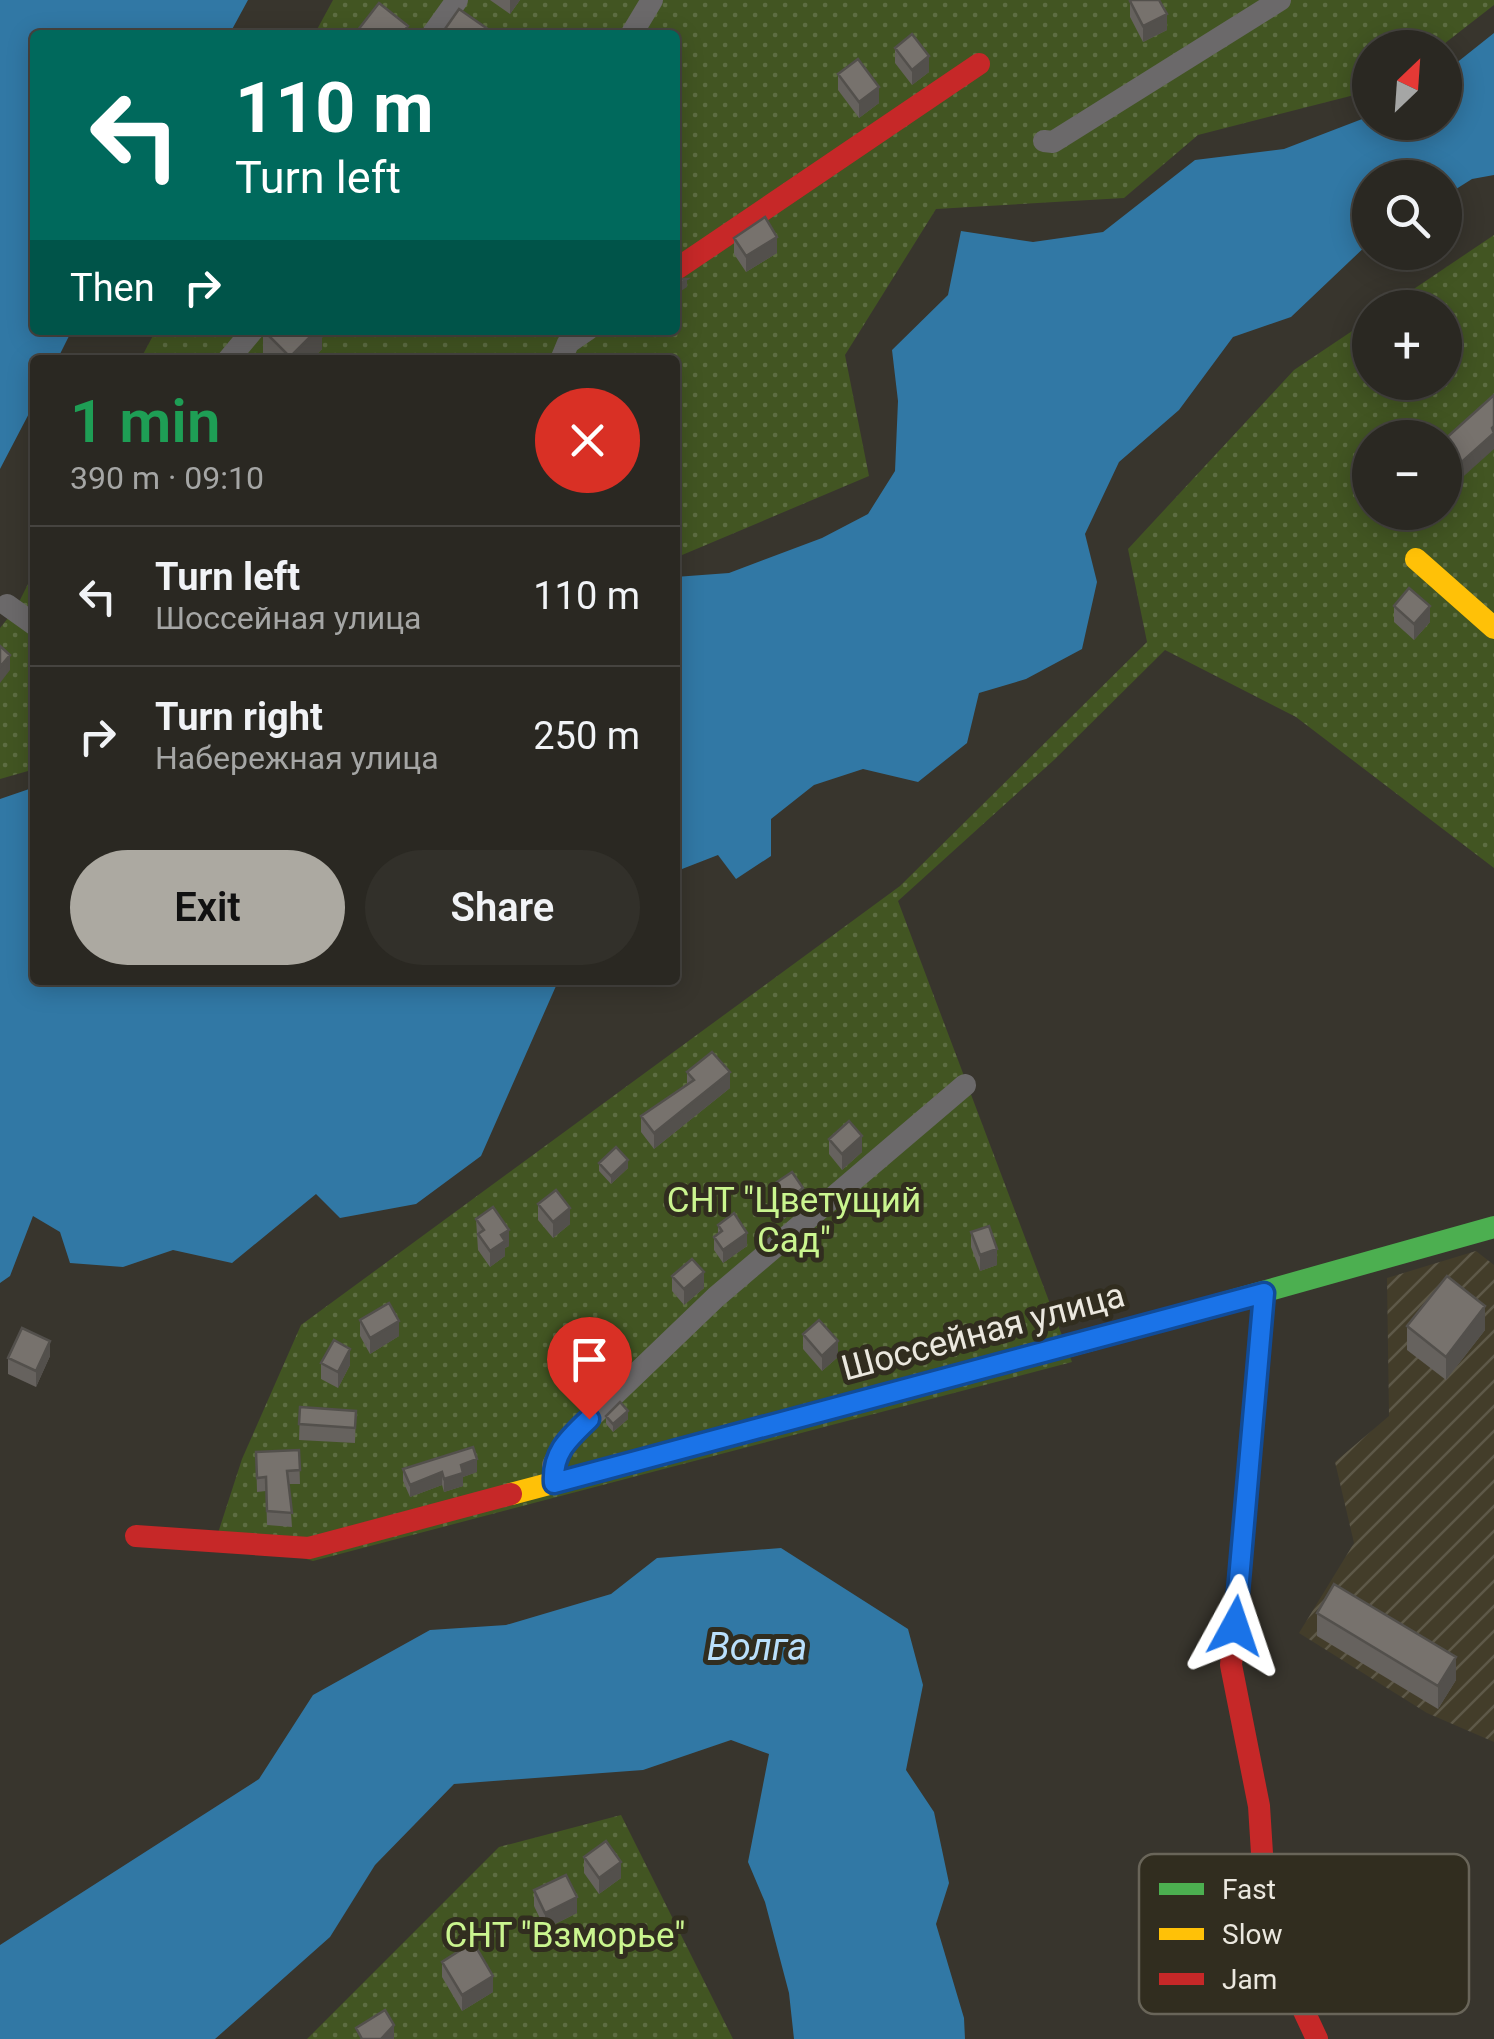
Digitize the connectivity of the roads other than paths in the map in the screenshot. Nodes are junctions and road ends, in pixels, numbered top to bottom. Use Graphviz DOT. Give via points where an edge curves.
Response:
graph roads {
  1 [pos="458,0"];
  2 [pos="652,0"];
  3 [pos="1280,0"];
  4 [pos="436,30"];
  5 [pos="634,30"];
  6 [pos="979,64"];
  7 [pos="1044,141"];
  8 [pos="680,267"];
  9 [pos="250,335"];
  10 [pos="232,355"];
  11 [pos="1416,559"];
  12 [pos="7,604"];
  13 [pos="30,621"];
  14 [pos="1494,628"];
  15 [pos="965,1085"];
  16 [pos="1494,1227"];
  17 [pos="1264,1293"];
  18 [pos="554,1483"];
  19 [pos="136,1536"];
  20 [pos="1262,1854"];
  21 [pos="1305,2014"];
  22 [pos="1317,2039"];
  1 -- 4 [label="street"];
  2 -- 5 [label="street"];
  3 -- 7 [label="street" via="1053,142"];
  6 -- 8 [label="street"];
  9 -- 10 [label="street"];
  11 -- 14 [label="street"];
  12 -- 13 [label="street"];
  15 -- 18 [label="street" via="716,1297 564,1443 553,1465"];
  16 -- 17 [label="street, Шоссейная улица"];
  17 -- 18 [label="street, Шоссейная улица"];
  17 -- 20 [label="street" via="1231,1665"];
  18 -- 19 [label="street, Шоссейная улица" via="309,1548"];
  21 -- 22 [label="street"];
}
